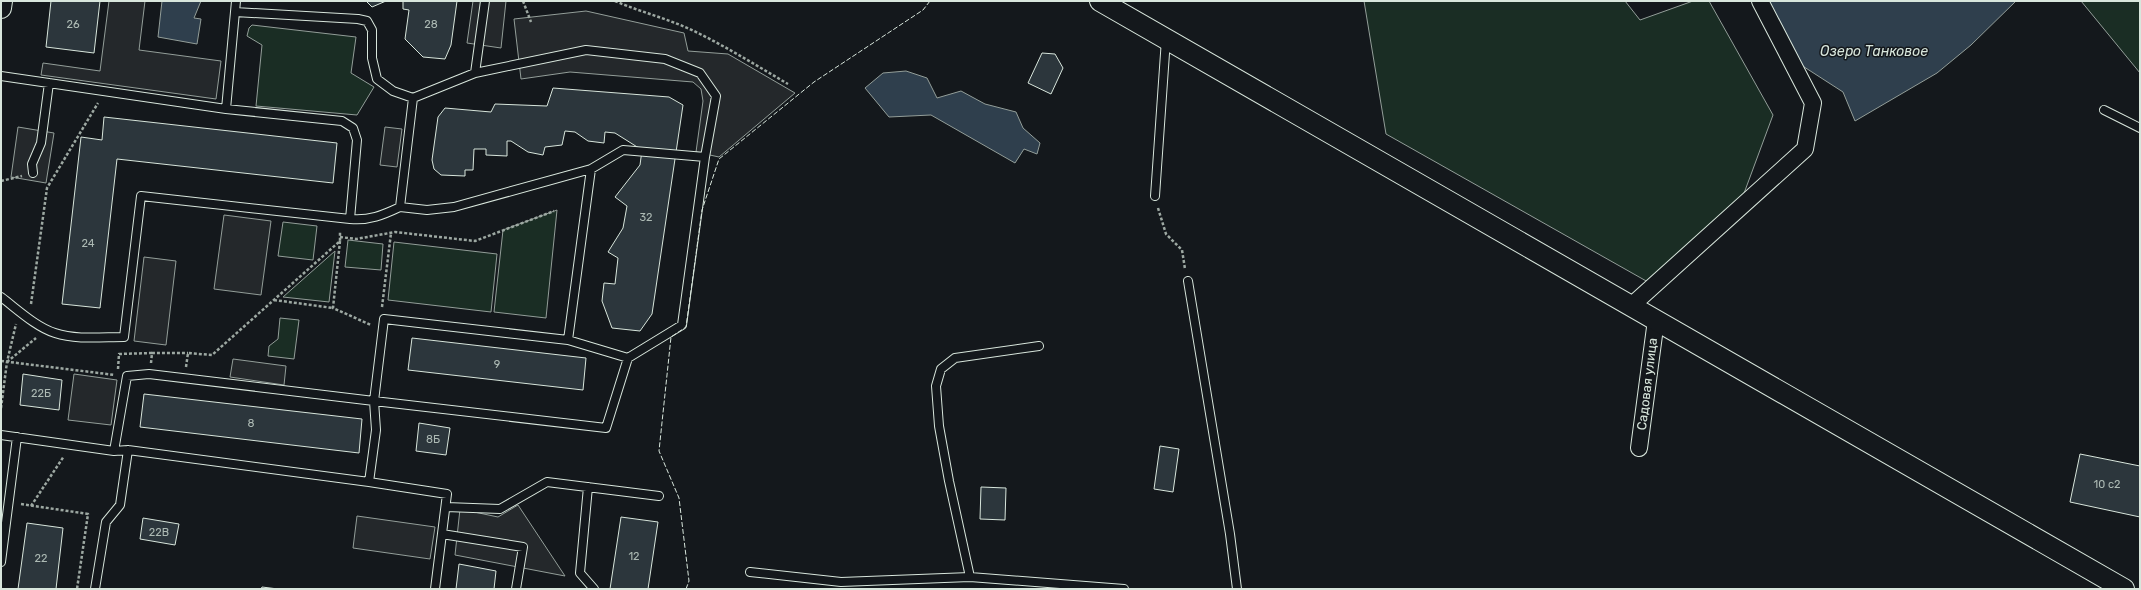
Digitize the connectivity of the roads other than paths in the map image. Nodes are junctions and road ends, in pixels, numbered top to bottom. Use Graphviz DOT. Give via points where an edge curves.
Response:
graph roads {
  1 [pos="2,1"];
  2 [pos="236,1"];
  3 [pos="485,1"];
  4 [pos="1100,1"];
  5 [pos="1760,1"];
  6 [pos="1,8"];
  7 [pos="235,12"];
  8 [pos="1166,39"];
  9 [pos="475,73"];
  10 [pos="1,76"];
  11 [pos="49,83"];
  12 [pos="413,98"];
  13 [pos="226,109"];
  14 [pos="2104,110"];
  15 [pos="2140,128"];
  16 [pos="704,157"];
  17 [pos="591,169"];
  18 [pos="33,173"];
  19 [pos="1155,196"];
  20 [pos="400,207"];
  21 [pos="350,219"];
  22 [pos="1188,281"];
  23 [pos="1,297"];
  24 [pos="1631,306"];
  25 [pos="1656,320"];
  26 [pos="568,340"];
  27 [pos="1039,346"];
  28 [pos="628,358"];
  29 [pos="374,401"];
  30 [pos="1,435"];
  31 [pos="17,437"];
  32 [pos="1639,448"];
  33 [pos="114,450"];
  34 [pos="128,450"];
  35 [pos="369,482"];
  36 [pos="588,487"];
  37 [pos="659,496"];
  38 [pos="446,507"];
  39 [pos="442,534"];
  40 [pos="1,562"];
  41 [pos="750,572"];
  42 [pos="970,577"];
  43 [pos="94,589"];
  44 [pos="435,589"];
  45 [pos="516,589"];
  46 [pos="594,589"];
  47 [pos="1124,589"];
  48 [pos="1237,589"];
  49 [pos="2124,589"];
  1 -- 6 [label="street"];
  2 -- 7 [label="lane"];
  3 -- 9 [label="lane"];
  4 -- 8 [label="street"];
  5 -- 24 [label="street" via="1812,103 1805,148"];
  7 -- 12 [label="lane" via="367,21 372,30 372,58 377,79 393,91"];
  7 -- 13 [label="lane"];
  8 -- 19 [label="lane"];
  8 -- 24 [label="street"];
  9 -- 12 [label="lane"];
  9 -- 16 [label="lane" via="586,50 665,59 700,73 716,96"];
  10 -- 11 [label="lane"];
  11 -- 13 [label="lane"];
  11 -- 18 [label="lane" via="41,144 32,164"];
  12 -- 20 [label="lane"];
  13 -- 21 [label="lane" via="342,121 353,128 357,140"];
  14 -- 15 [label="lane"];
  16 -- 17 [label="lane" via="623,150"];
  16 -- 28 [label="lane" via="682,325"];
  17 -- 20 [label="lane" via="454,207 427,210"];
  17 -- 26 [label="lane"];
  20 -- 21 [label="lane" via="376,218"];
  21 -- 23 [label="lane" via="141,196 124,337 72,336 55,333"];
  22 -- 48 [label="lane"];
  24 -- 25 [label="street"];
  25 -- 32 [label="street, Садовая улица"];
  25 -- 49 [label="street"];
  26 -- 28 [label="lane"];
  26 -- 29 [label="lane" via="384,319"];
  27 -- 42 [label="lane" via="955,358 942,369 936,386 939,426"];
  28 -- 29 [label="lane" via="606,428"];
  29 -- 33 [label="lane" via="149,374 127,376"];
  29 -- 35 [label="lane" via="376,430"];
  30 -- 31 [label="lane"];
  31 -- 33 [label="lane"];
  31 -- 40 [label="lane"];
  33 -- 34 [label="lane"];
  34 -- 35 [label="lane"];
  34 -- 43 [label="lane" via="120,505 106,522"];
  35 -- 38 [label="lane" via="447,494"];
  36 -- 37 [label="lane"];
  36 -- 38 [label="lane" via="547,482 500,509"];
  36 -- 46 [label="lane" via="580,573"];
  38 -- 39 [label="lane"];
  39 -- 44 [label="lane"];
  39 -- 45 [label="lane" via="523,547"];
  41 -- 42 [label="lane" via="841,582"];
  42 -- 47 [label="lane"];
}
